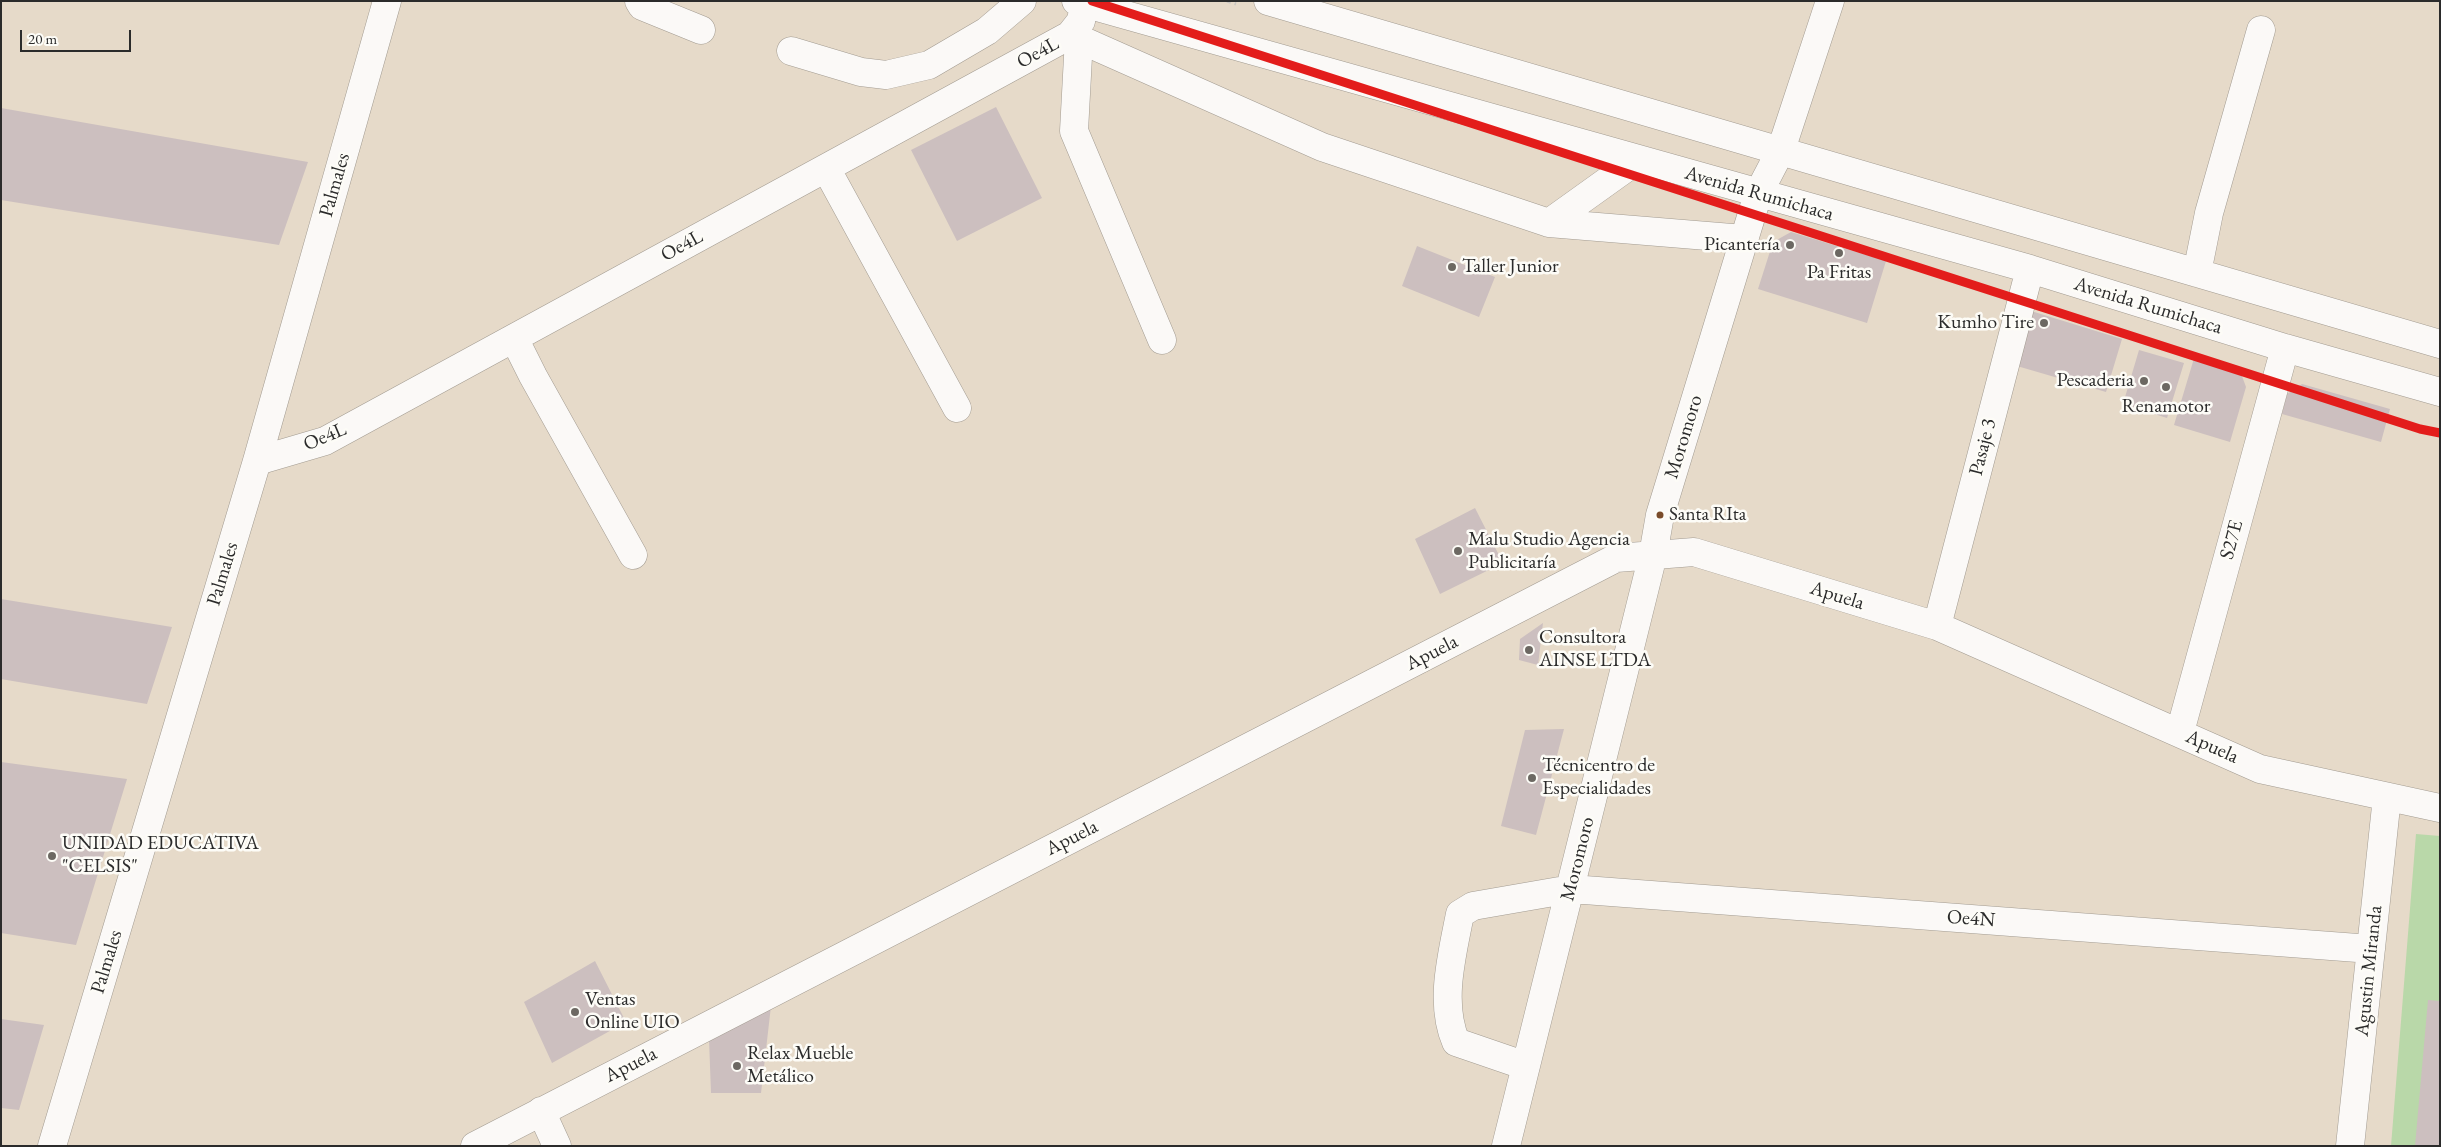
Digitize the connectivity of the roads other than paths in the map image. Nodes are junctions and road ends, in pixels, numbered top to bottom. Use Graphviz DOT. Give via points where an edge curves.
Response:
graph roads {
  1 [pos="387,1"];
  2 [pos="639,1"];
  3 [pos="1022,1"];
  4 [pos="1268,1"];
  5 [pos="1830,1"];
  6 [pos="1080,3"];
  7 [pos="701,30"];
  8 [pos="2261,30"];
  9 [pos="1074,37"];
  10 [pos="790,51"];
  11 [pos="1781,150"];
  12 [pos="1637,160"];
  13 [pos="826,168"];
  14 [pos="1758,194"];
  15 [pos="1549,223"];
  16 [pos="1744,239"];
  17 [pos="2030,269"];
  18 [pos="2198,273"];
  19 [pos="514,338"];
  20 [pos="1162,340"];
  21 [pos="2440,344"];
  22 [pos="2284,348"];
  23 [pos="2440,392"];
  24 [pos="956,408"];
  25 [pos="257,461"];
  26 [pos="633,555"];
  27 [pos="1653,555"];
  28 [pos="1937,626"];
  29 [pos="2180,732"];
  30 [pos="2388,797"];
  31 [pos="2438,802"];
  32 [pos="1571,889"];
  33 [pos="2371,949"];
  34 [pos="1526,1066"];
  35 [pos="541,1111"];
  36 [pos="52,1146"];
  37 [pos="474,1146"];
  38 [pos="557,1146"];
  39 [pos="1506,1146"];
  40 [pos="2350,1146"];
  1 -- 25 [label="street, Palmales"];
  2 -- 7 [label="street" via="642,6"];
  3 -- 10 [label="street" via="987,31 929,65 886,75 861,72"];
  4 -- 11 [label="street" via="1660,118"];
  5 -- 11 [label="street, Moromoro"];
  6 -- 9 [label="street, Oe4L" via="1081,21"];
  6 -- 12 [label="street, Avenida Rumichaca"];
  8 -- 18 [label="street" via="2209,213"];
  9 -- 13 [label="street, Oe4L"];
  9 -- 15 [label="street" via="1322,147"];
  9 -- 20 [label="street" via="1074,131"];
  11 -- 14 [label="street, Moromoro"];
  11 -- 18 [label="street"];
  12 -- 14 [label="street, Avenida Rumichaca"];
  12 -- 15 [label="street"];
  13 -- 19 [label="street, Oe4L"];
  13 -- 24 [label="street"];
  14 -- 16 [label="street, Moromoro"];
  14 -- 17 [label="street, Avenida Rumichaca"];
  15 -- 16 [label="street"];
  16 -- 27 [label="street, Moromoro" via="1660,515"];
  17 -- 22 [label="street, Avenida Rumichaca"];
  17 -- 28 [label="street, Pasaje 3"];
  18 -- 21 [label="street"];
  19 -- 25 [label="street, Oe4L" via="325,441"];
  19 -- 26 [label="street"];
  22 -- 23 [label="street, Avenida Rumichaca"];
  22 -- 29 [label="street, S27E"];
  25 -- 36 [label="street, Palmales"];
  27 -- 28 [label="street, Apuela" via="1694,552"];
  27 -- 32 [label="street, Moromoro"];
  27 -- 35 [label="street, Apuela" via="1616,558"];
  28 -- 29 [label="street, Apuela"];
  29 -- 30 [label="street, Apuela" via="2260,769"];
  30 -- 31 [label="street, Apuela"];
  30 -- 33 [label="street, Agustin Miranda"];
  32 -- 33 [label="street, Oe4N"];
  32 -- 34 [label="street, Moromoro"];
  32 -- 34 [label="street, Oe4N" via="1473,906 1460,914 1449,973 1449,1026 1456,1042"];
  33 -- 40 [label="street, Agustin Miranda"];
  34 -- 39 [label="street, Moromoro"];
  35 -- 37 [label="street, Apuela"];
  35 -- 38 [label="street"];
}
